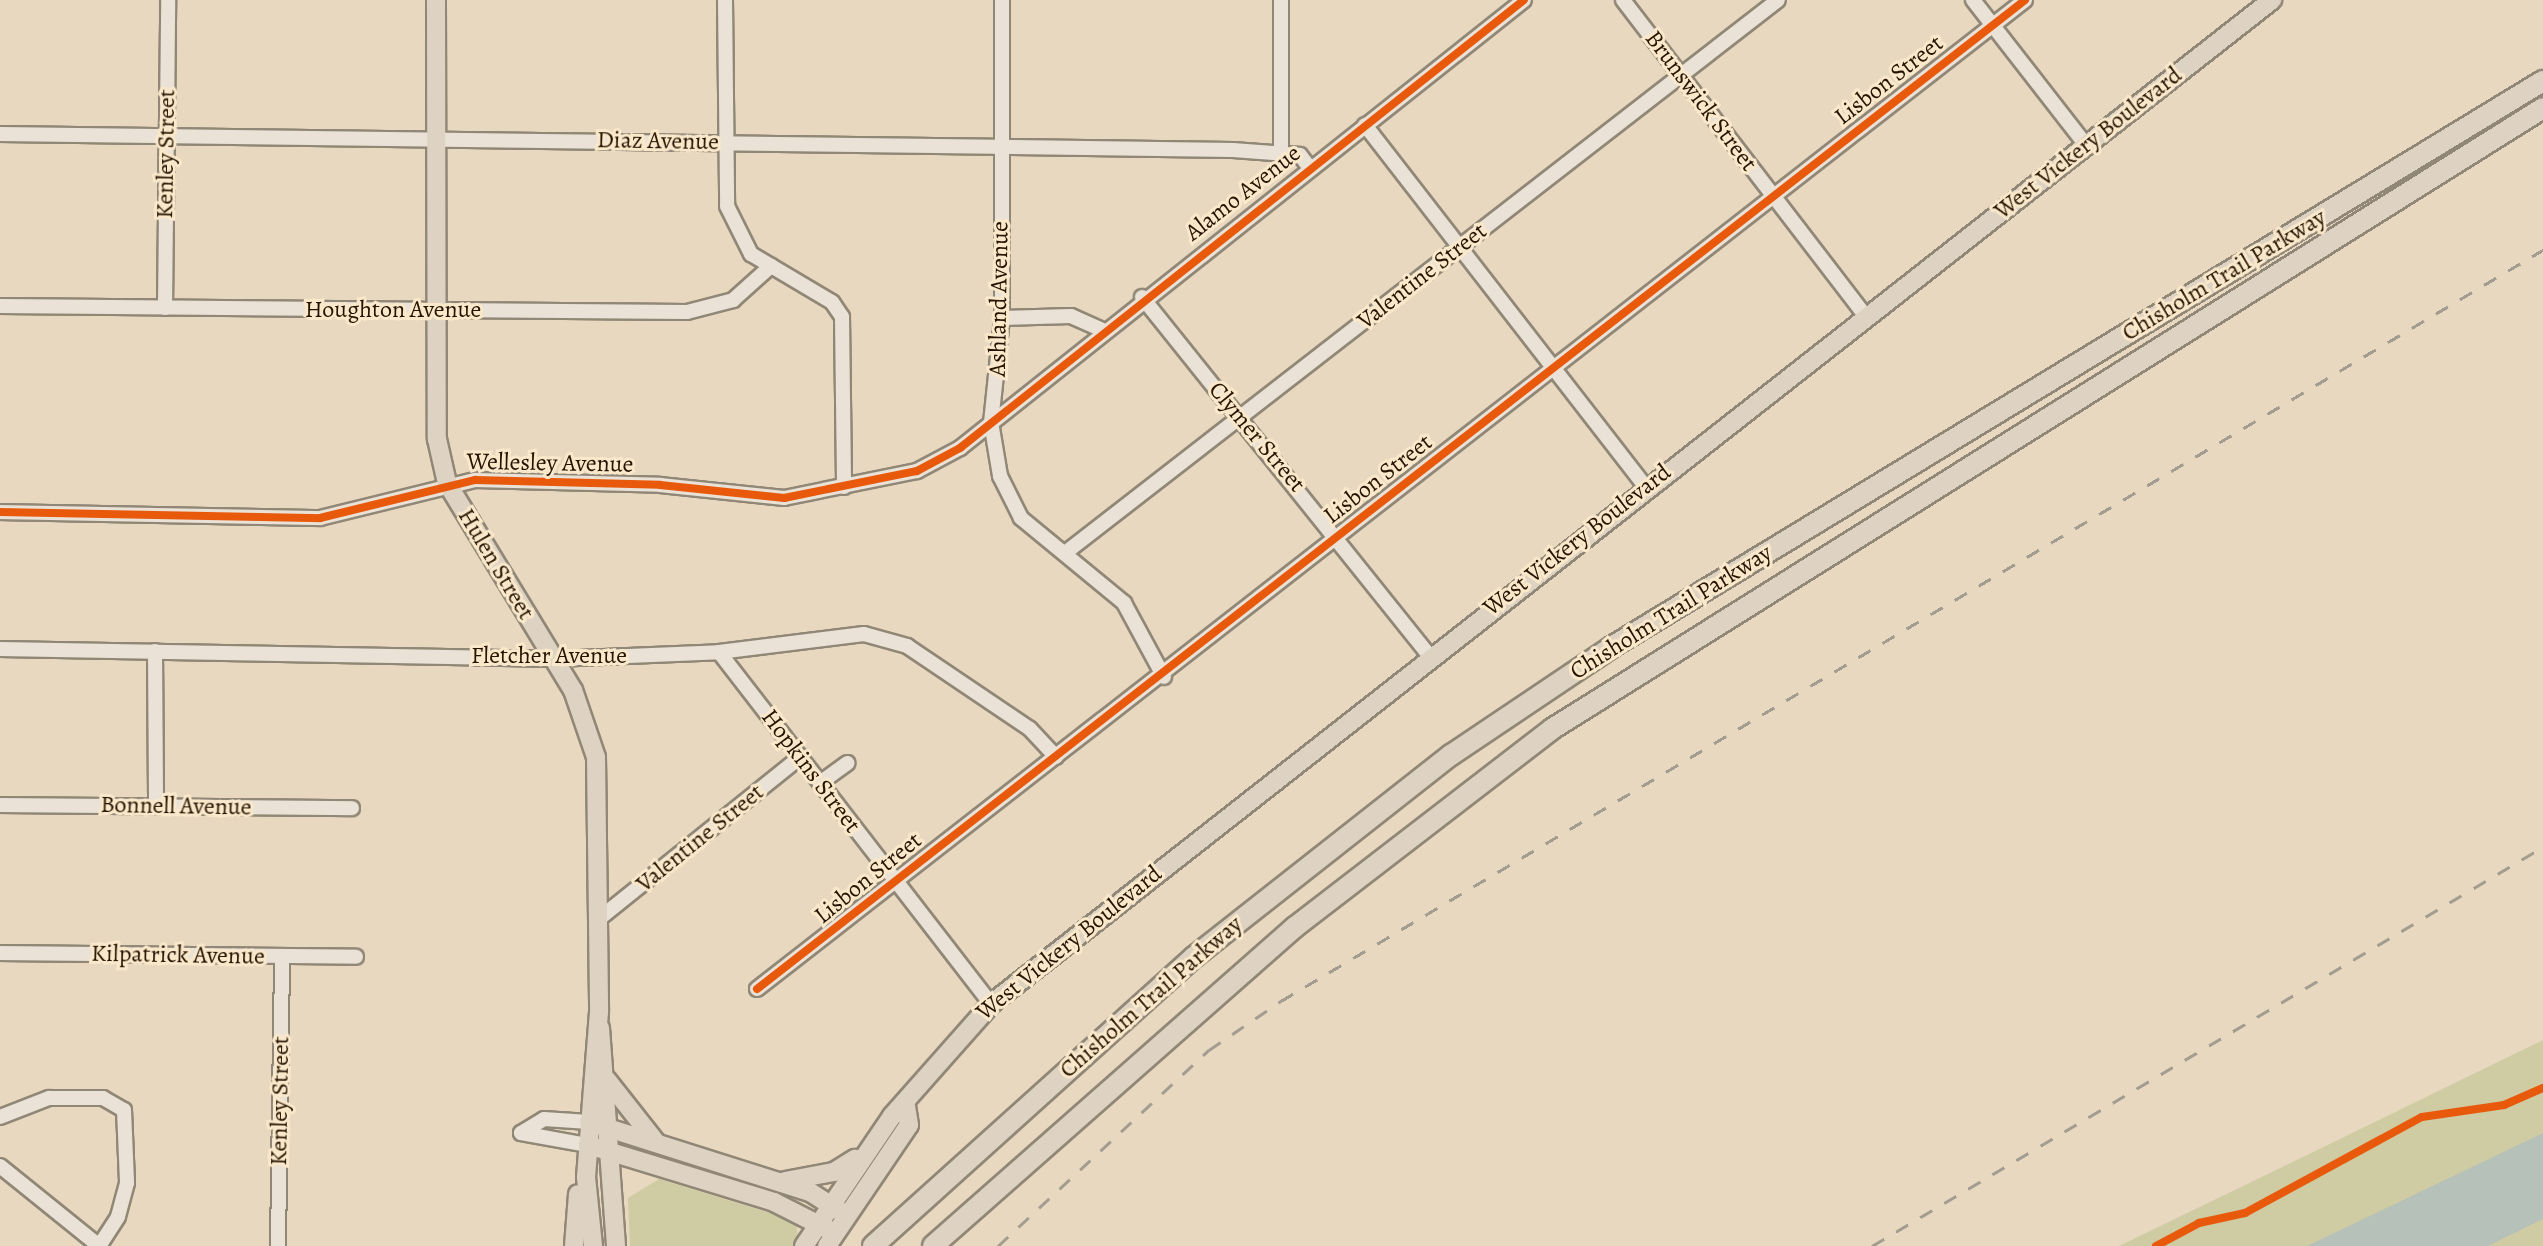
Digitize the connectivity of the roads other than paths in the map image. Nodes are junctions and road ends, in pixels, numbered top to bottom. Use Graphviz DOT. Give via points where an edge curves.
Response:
graph roads {
  1 [pos="168,0"];
  2 [pos="436,0"];
  3 [pos="725,0"];
  4 [pos="1002,0"];
  5 [pos="1281,0"];
  6 [pos="1524,0"];
  7 [pos="1623,0"];
  8 [pos="1778,0"];
  9 [pos="1973,0"];
  10 [pos="2025,0"];
  11 [pos="2272,0"];
  12 [pos="1993,25"];
  13 [pos="1681,76"];
  14 [pos="2543,81"];
  15 [pos="2543,108"];
  16 [pos="1365,125"];
  17 [pos="0,134"];
  18 [pos="166,135"];
  19 [pos="436,138"];
  20 [pos="725,142"];
  21 [pos="2085,144"];
  22 [pos="1001,146"];
  23 [pos="1281,153"];
  24 [pos="1309,167"];
  25 [pos="1773,196"];
  26 [pos="1459,247"];
  27 [pos="771,266"];
  28 [pos="1142,297"];
  29 [pos="0,306"];
  30 [pos="165,308"];
  31 [pos="435,310"];
  32 [pos="1866,317"];
  33 [pos="1002,318"];
  34 [pos="1104,331"];
  35 [pos="1553,367"];
  36 [pos="1241,417"];
  37 [pos="991,422"];
  38 [pos="447,483"];
  39 [pos="844,487"];
  40 [pos="1646,487"];
  41 [pos="0,512"];
  42 [pos="1339,535"];
  43 [pos="1065,553"];
  44 [pos="0,649"];
  45 [pos="155,651"];
  46 [pos="719,652"];
  47 [pos="1429,655"];
  48 [pos="555,659"];
  49 [pos="1164,677"];
  50 [pos="800,757"];
  51 [pos="1056,757"];
  52 [pos="848,763"];
  53 [pos="820,783"];
  54 [pos="0,805"];
  55 [pos="156,806"];
  56 [pos="352,808"];
  57 [pos="894,880"];
  58 [pos="600,918"];
  59 [pos="0,953"];
  60 [pos="282,956"];
  61 [pos="356,957"];
  62 [pos="757,989"];
  63 [pos="991,1004"];
  64 [pos="599,1021"];
  65 [pos="606,1079"];
  66 [pos="906,1107"];
  67 [pos="0,1117"];
  68 [pos="597,1124"];
  69 [pos="597,1146"];
  70 [pos="663,1149"];
  71 [pos="864,1154"];
  72 [pos="0,1166"];
  73 [pos="774,1182"];
  74 [pos="823,1213"];
  75 [pos="846,1215"];
  76 [pos="831,1240"];
  77 [pos="99,1246"];
  78 [pos="278,1246"];
  79 [pos="574,1246"];
  80 [pos="593,1246"];
  81 [pos="616,1246"];
  82 [pos="804,1246"];
  83 [pos="873,1246"];
  84 [pos="933,1246"];
  1 -- 18 [label="street, Kenley Street"];
  2 -- 19 [label="main road, Hulen Street"];
  3 -- 20 [label="street"];
  4 -- 22 [label="street, Ashland Avenue"];
  5 -- 23 [label="street"];
  6 -- 16 [label="street, Alamo Avenue"];
  7 -- 13 [label="street, Brunswick Street"];
  8 -- 13 [label="street, Valentine Street"];
  9 -- 12 [label="street"];
  10 -- 12 [label="street, Lisbon Street"];
  11 -- 21 [label="main road, West Vickery Boulevard"];
  12 -- 21 [label="street"];
  12 -- 25 [label="street, Lisbon Street"];
  13 -- 25 [label="street, Brunswick Street"];
  13 -- 26 [label="street, Valentine Street"];
  14 -- 83 [label="highway, Chisholm Trail Parkway" via="1610,648 1451,755 1259,903"];
  15 -- 84 [label="highway, Chisholm Trail Parkway" via="1594,699 1270,948"];
  16 -- 24 [label="street, Alamo Avenue"];
  16 -- 26 [label="street"];
  17 -- 18 [label="street, Diaz Avenue"];
  18 -- 19 [label="street, Diaz Avenue"];
  18 -- 30 [label="street, Kenley Street"];
  19 -- 20 [label="street, Diaz Avenue"];
  19 -- 31 [label="main road, Hulen Street"];
  20 -- 22 [label="street, Diaz Avenue"];
  20 -- 27 [label="street" via="730,220 743,246"];
  21 -- 32 [label="main road, West Vickery Boulevard"];
  22 -- 23 [label="street, Diaz Avenue"];
  22 -- 33 [label="street, Ashland Avenue"];
  23 -- 24 [label="street, Diaz Avenue" via="1300,155"];
  24 -- 28 [label="street, Alamo Avenue"];
  25 -- 32 [label="street, Brunswick Street"];
  25 -- 35 [label="street, Lisbon Street"];
  26 -- 35 [label="street"];
  26 -- 36 [label="street, Valentine Street"];
  27 -- 31 [label="street, Houghton Avenue" via="733,300 687,312"];
  27 -- 39 [label="street" via="832,302 842,317"];
  28 -- 34 [label="street, Alamo Avenue"];
  28 -- 36 [label="street, Clymer Street"];
  29 -- 30 [label="street, Houghton Avenue"];
  30 -- 31 [label="street, Houghton Avenue"];
  31 -- 38 [label="main road, Hulen Street" via="433,393"];
  32 -- 40 [label="main road, West Vickery Boulevard"];
  33 -- 34 [label="street" via="1071,316"];
  33 -- 37 [label="street, Ashland Avenue"];
  34 -- 37 [label="street, Alamo Avenue"];
  35 -- 40 [label="street"];
  35 -- 42 [label="street, Lisbon Street"];
  36 -- 42 [label="street, Clymer Street"];
  36 -- 43 [label="street, Valentine Street"];
  37 -- 39 [label="street, Wellesley Avenue" via="917,471"];
  37 -- 43 [label="street, Ashland Avenue" via="1011,501"];
  38 -- 39 [label="street, Wellesley Avenue" via="647,484 784,498"];
  38 -- 41 [label="street, Wellesley Avenue" via="320,518"];
  38 -- 48 [label="main road, Hulen Street"];
  40 -- 47 [label="main road, West Vickery Boulevard"];
  42 -- 47 [label="street, Clymer Street"];
  42 -- 49 [label="street, Lisbon Street"];
  43 -- 49 [label="street, Ashland Avenue" via="1139,621"];
  44 -- 45 [label="street, Fletcher Avenue"];
  45 -- 48 [label="street, Fletcher Avenue"];
  45 -- 55 [label="street"];
  46 -- 48 [label="street, Fletcher Avenue"];
  46 -- 50 [label="street, Hopkins Street"];
  46 -- 51 [label="street, Fletcher Avenue" via="842,635 887,637 1005,711"];
  47 -- 63 [label="main road, West Vickery Boulevard"];
  48 -- 58 [label="main road, Hulen Street" via="596,757"];
  49 -- 51 [label="street, Lisbon Street"];
  50 -- 53 [label="street, Hopkins Street"];
  50 -- 58 [label="street, Valentine Street"];
  51 -- 57 [label="street, Lisbon Street"];
  52 -- 53 [label="street"];
  53 -- 57 [label="street, Hopkins Street"];
  54 -- 55 [label="street, Bonnell Avenue"];
  55 -- 56 [label="street, Bonnell Avenue"];
  57 -- 62 [label="street, Lisbon Street"];
  57 -- 63 [label="street, Hopkins Street"];
  58 -- 64 [label="main road, Hulen Street"];
  59 -- 60 [label="street, Kilpatrick Avenue"];
  60 -- 61 [label="street, Kilpatrick Avenue"];
  60 -- 78 [label="street, Kenley Street"];
  63 -- 66 [label="main road, West Vickery Boulevard"];
  64 -- 65 [label="main road"];
  64 -- 68 [label="main road"];
  65 -- 68 [label="main road"];
  65 -- 70 [label="main road" via="627,1114"];
  66 -- 71 [label="main road, West Vickery Boulevard"];
  66 -- 75 [label="main road, West Vickery Boulevard" via="909,1125"];
  67 -- 77 [label="street" via="49,1098 103,1098 124,1110 127,1183 118,1217"];
  68 -- 69 [label="main road"];
  68 -- 69 [label="street" via="544,1119 521,1133"];
  68 -- 70 [label="main road"];
  69 -- 74 [label="main road"];
  69 -- 79 [label="main road"];
  69 -- 80 [label="main road"];
  69 -- 81 [label="main road"];
  70 -- 73 [label="main road"];
  71 -- 73 [label="main road" via="834,1172"];
  71 -- 74 [label="main road, West Vickery Boulevard"];
  72 -- 77 [label="street"];
  73 -- 74 [label="main road"];
  74 -- 75 [label="main road"];
  74 -- 76 [label="main road"];
  74 -- 82 [label="main road, West Vickery Boulevard"];
  75 -- 76 [label="main road, West Vickery Boulevard"];
}
